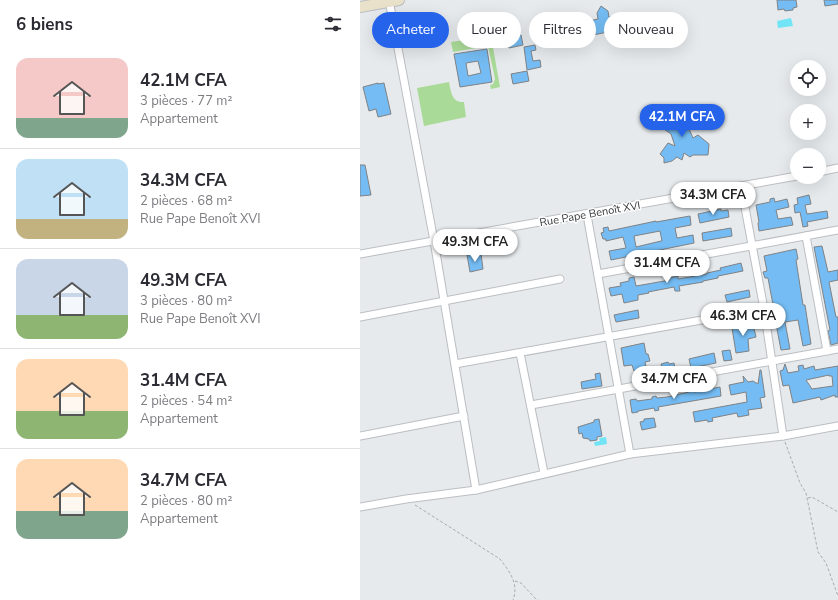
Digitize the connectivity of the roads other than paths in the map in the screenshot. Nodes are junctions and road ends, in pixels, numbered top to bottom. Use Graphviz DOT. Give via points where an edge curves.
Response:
graph roads {
  1 [pos="392,1"];
  2 [pos="360,7"];
  3 [pos="838,168"];
  4 [pos="826,171"];
  5 [pos="790,177"];
  6 [pos="741,186"];
  7 [pos="587,214"];
  8 [pos="838,230"];
  9 [pos="806,236"];
  10 [pos="434,241"];
  11 [pos="752,246"];
  12 [pos="360,254"];
  13 [pos="598,274"];
  14 [pos="560,280"];
  15 [pos="444,301"];
  16 [pos="764,309"];
  17 [pos="360,317"];
  18 [pos="609,336"];
  19 [pos="838,349"];
  20 [pos="827,351"];
  21 [pos="520,353"];
  22 [pos="772,361"];
  23 [pos="455,364"];
  24 [pos="619,390"];
  25 [pos="531,406"];
  26 [pos="464,416"];
  27 [pos="838,426"];
  28 [pos="360,436"];
  29 [pos="783,436"];
  30 [pos="630,454"];
  31 [pos="544,473"];
  32 [pos="476,490"];
  33 [pos="360,507"];
  1 -- 2 [label="main road"];
  1 -- 10 [label="street"];
  3 -- 4 [label="street"];
  5 -- 6 [label="street, Rue Pape Benoît XVI"];
  6 -- 7 [label="street, Rue Pape Benoît XVI"];
  6 -- 11 [label="street"];
  7 -- 10 [label="street, Rue Pape Benoît XVI"];
  7 -- 13 [label="street"];
  8 -- 9 [label="street"];
  9 -- 11 [label="street"];
  9 -- 20 [label="street"];
  10 -- 12 [label="street, Rue Pape Benoît XVI"];
  10 -- 15 [label="street"];
  11 -- 13 [label="street"];
  11 -- 16 [label="street"];
  13 -- 18 [label="street"];
  14 -- 15 [label="street"];
  15 -- 17 [label="street"];
  15 -- 23 [label="street"];
  16 -- 18 [label="street"];
  16 -- 22 [label="street"];
  18 -- 21 [label="street"];
  18 -- 24 [label="street"];
  19 -- 20 [label="street"];
  20 -- 22 [label="street"];
  21 -- 23 [label="street"];
  21 -- 25 [label="street"];
  22 -- 24 [label="street"];
  22 -- 29 [label="street"];
  23 -- 26 [label="street"];
  24 -- 25 [label="street"];
  24 -- 30 [label="street"];
  25 -- 31 [label="street"];
  26 -- 28 [label="street"];
  26 -- 32 [label="street"];
  27 -- 29 [label="street"];
  29 -- 30 [label="street"];
  30 -- 31 [label="street"];
  31 -- 32 [label="street"];
  32 -- 33 [label="street"];
}
